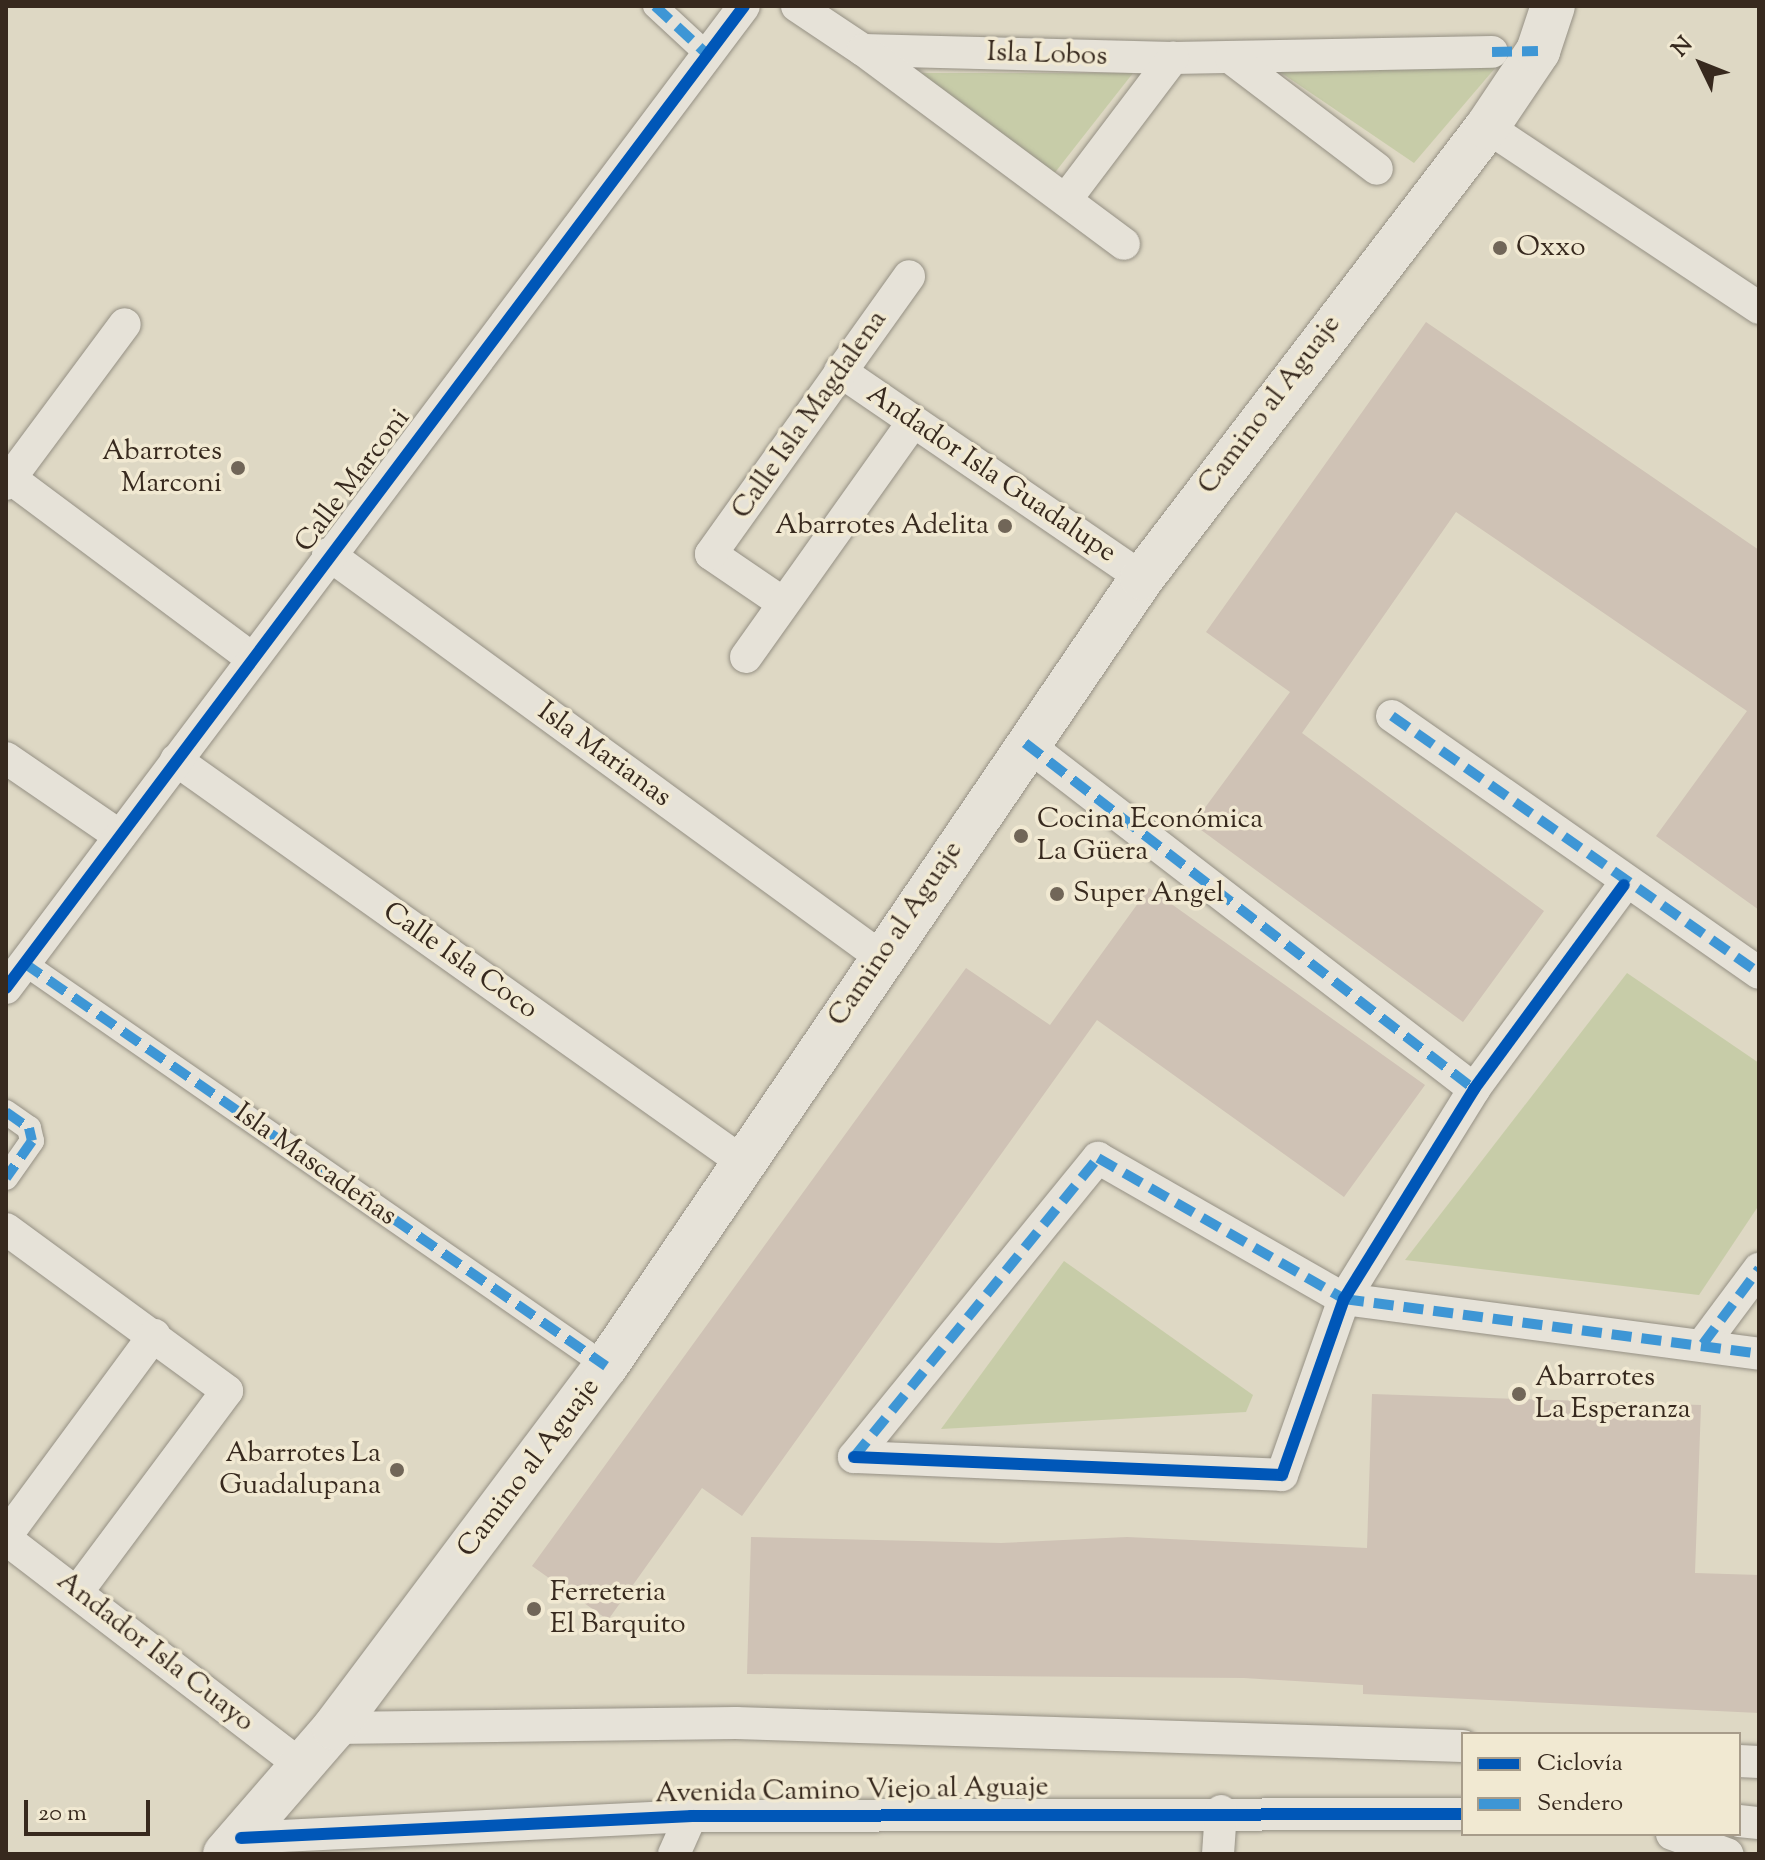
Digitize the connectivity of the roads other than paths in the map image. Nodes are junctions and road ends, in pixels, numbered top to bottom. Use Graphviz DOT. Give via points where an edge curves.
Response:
graph roads {
  1 [pos="655,6"];
  2 [pos="744,6"];
  3 [pos="797,6"];
  4 [pos="1553,6"];
  5 [pos="863,50"];
  6 [pos="1492,52"];
  7 [pos="710,57"];
  8 [pos="1173,58"];
  9 [pos="1231,58"];
  10 [pos="1487,127"];
  11 [pos="1377,169"];
  12 [pos="1067,198"];
  13 [pos="1124,244"];
  14 [pos="909,276"];
  15 [pos="1759,308"];
  16 [pos="125,324"];
  17 [pos="840,371"];
  18 [pos="913,422"];
  19 [pos="7,479"];
  20 [pos="328,554"];
  21 [pos="1142,578"];
  22 [pos="783,603"];
  23 [pos="249,656"];
  24 [pos="746,657"];
  25 [pos="1392,716"];
  26 [pos="1025,743"];
  27 [pos="6,758"];
  28 [pos="176,760"];
  29 [pos="120,836"];
  30 [pos="1624,885"];
  31 [pos="881,957"];
  32 [pos="1759,973"];
  33 [pos="15,976"];
  34 [pos="1474,1089"];
  35 [pos="6,1112"];
  36 [pos="744,1163"];
  37 [pos="6,1178"];
  38 [pos="6,1229"];
  39 [pos="1759,1269"];
  40 [pos="1344,1299"];
  41 [pos="154,1335"];
  42 [pos="1703,1344"];
  43 [pos="1759,1354"];
  44 [pos="606,1366"];
  45 [pos="6,1537"];
  46 [pos="78,1591"];
  47 [pos="334,1728"];
  48 [pos="1461,1746"];
  49 [pos="303,1767"];
  50 [pos="1221,1811"];
  51 [pos="1461,1814"];
  52 [pos="691,1816"];
  53 [pos="1670,1836"];
  54 [pos="1677,1836"];
  55 [pos="233,1846"];
  56 [pos="674,1854"];
  57 [pos="1218,1854"];
  58 [pos="1660,1854"];
  59 [pos="1727,1854"];
  1 -- 7 [label="street"];
  2 -- 7 [label="street, Calle Marconi"];
  3 -- 5 [label="street"];
  4 -- 10 [label="main road, Camino al Aguaje" via="1538,51"];
  5 -- 8 [label="street, Isla Lobos"];
  5 -- 12 [label="street"];
  6 -- 9 [label="street, Isla Lobos"];
  7 -- 20 [label="street, Calle Marconi"];
  8 -- 9 [label="street, Isla Lobos"];
  8 -- 12 [label="street"];
  9 -- 11 [label="street"];
  10 -- 15 [label="street"];
  10 -- 21 [label="main road, Camino al Aguaje"];
  12 -- 13 [label="street"];
  14 -- 17 [label="street, Calle Isla Magdalena"];
  16 -- 19 [label="street"];
  17 -- 18 [label="street, Andador Isla Guadalupe"];
  17 -- 22 [label="street, Calle Isla Magdalena" via="711,554"];
  18 -- 21 [label="street, Andador Isla Guadalupe"];
  18 -- 22 [label="street"];
  19 -- 23 [label="street"];
  20 -- 23 [label="street, Calle Marconi"];
  20 -- 31 [label="street, Isla Marianas"];
  21 -- 26 [label="main road, Camino al Aguaje"];
  22 -- 24 [label="street"];
  23 -- 28 [label="street, Calle Marconi"];
  25 -- 30 [label="street"];
  26 -- 31 [label="main road, Camino al Aguaje"];
  26 -- 34 [label="street"];
  27 -- 29 [label="street"];
  28 -- 29 [label="street, Calle Marconi"];
  28 -- 36 [label="street, Calle Isla Coco"];
  29 -- 33 [label="street, Calle Marconi"];
  30 -- 32 [label="street"];
  30 -- 34 [label="street"];
  31 -- 36 [label="main road, Camino al Aguaje"];
  33 -- 44 [label="street, Isla Mascadeñas"];
  34 -- 40 [label="street"];
  35 -- 37 [label="street" via="29,1128 32,1141"];
  36 -- 44 [label="main road, Camino al Aguaje"];
  38 -- 41 [label="street"];
  39 -- 42 [label="street"];
  40 -- 40 [label="street" via="1098,1158 854,1457 1282,1475"];
  40 -- 42 [label="street"];
  41 -- 45 [label="street"];
  41 -- 46 [label="street" via="227,1391"];
  42 -- 43 [label="street"];
  44 -- 47 [label="main road, Camino al Aguaje"];
  45 -- 46 [label="street, Andador Isla Cuayo"];
  46 -- 49 [label="street, Andador Isla Cuayo"];
  47 -- 48 [label="street, Avenida Camino Viejo al Aguaje" via="736,1723"];
  47 -- 49 [label="main road, Camino al Aguaje"];
  49 -- 55 [label="main road, Camino al Aguaje"];
  50 -- 51 [label="street, Avenida Camino Viejo al Aguaje"];
  50 -- 52 [label="street, Avenida Camino Viejo al Aguaje"];
  50 -- 57 [label="street"];
  52 -- 55 [label="street, Avenida Camino Viejo al Aguaje"];
  52 -- 56 [label="street"];
  53 -- 58 [label="street"];
  54 -- 59 [label="street"];
}
